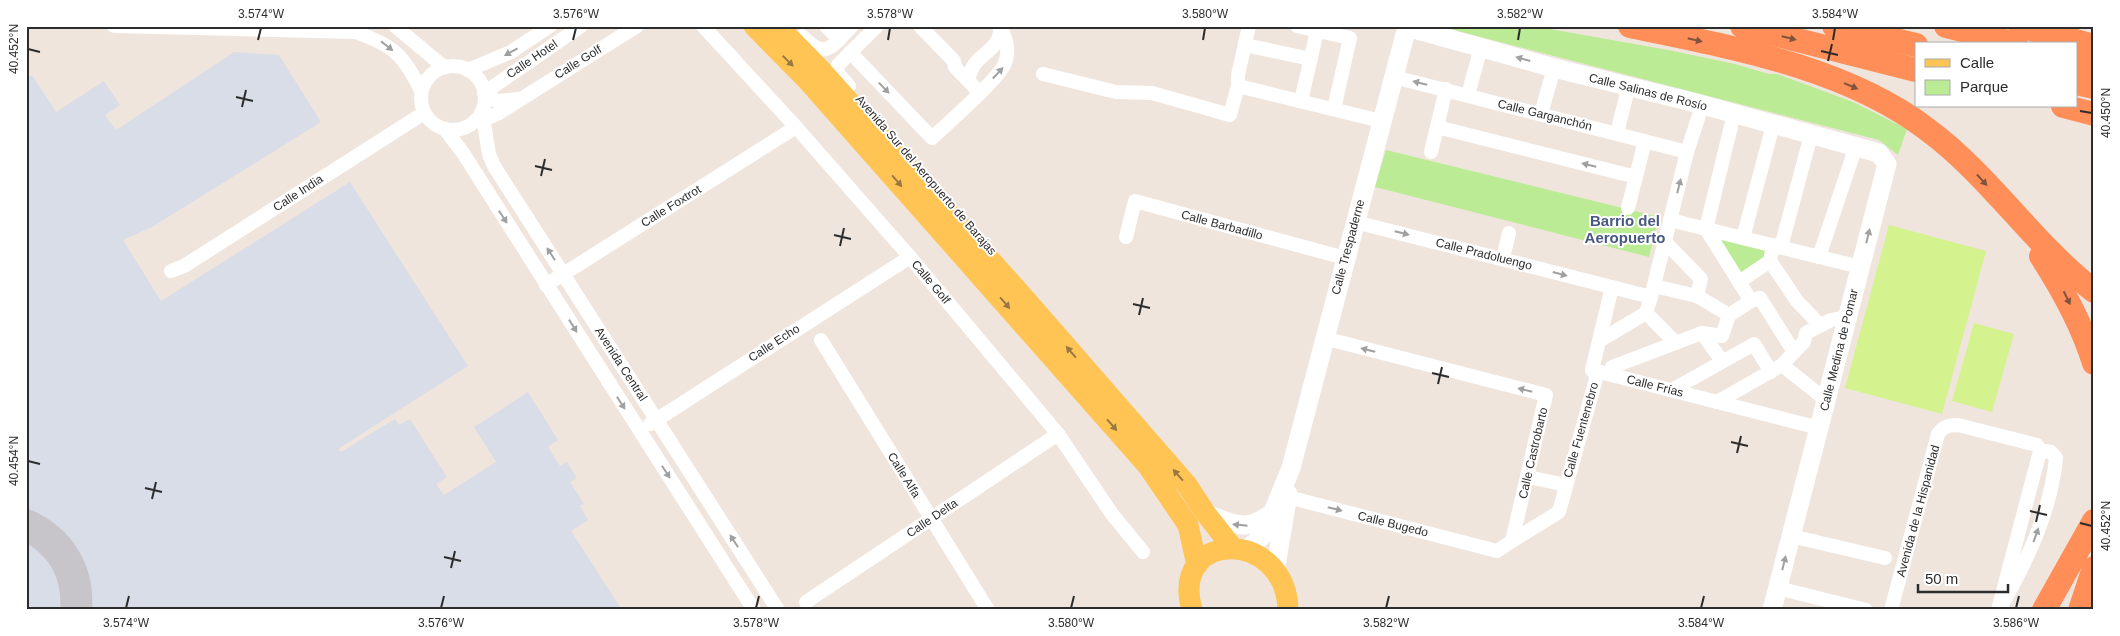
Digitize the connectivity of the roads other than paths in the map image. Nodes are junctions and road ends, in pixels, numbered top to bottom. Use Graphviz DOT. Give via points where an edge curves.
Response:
graph roads {
  1 [pos="114,26"];
  2 [pos="395,26"];
  3 [pos="550,26"];
  4 [pos="581,26"];
  5 [pos="637,26"];
  6 [pos="703,26"];
  7 [pos="754,26"];
  8 [pos="778,26"];
  9 [pos="792,26"];
  10 [pos="826,26"];
  11 [pos="852,26"];
  12 [pos="877,26"];
  13 [pos="920,26"];
  14 [pos="1000,26"];
  15 [pos="1249,26"];
  16 [pos="1297,26"];
  17 [pos="1630,26"];
  18 [pos="1742,26"];
  19 [pos="1834,26"];
  20 [pos="1946,26"];
  21 [pos="2020,26"];
  22 [pos="1406,27"];
  23 [pos="1317,31"];
  24 [pos="839,40"];
  25 [pos="2008,42"];
  26 [pos="1245,45"];
  27 [pos="1915,45"];
  28 [pos="2094,46"];
  29 [pos="1481,47"];
  30 [pos="850,52"];
  31 [pos="1311,59"];
  32 [pos="2078,60"];
  33 [pos="954,61"];
  34 [pos="2094,64"];
  35 [pos="974,65"];
  36 [pos="444,67"];
  37 [pos="1554,68"];
  38 [pos="468,70"];
  39 [pos="1915,70"];
  40 [pos="1043,74"];
  41 [pos="1394,77"];
  42 [pos="968,80"];
  43 [pos="2078,83"];
  44 [pos="1238,86"];
  45 [pos="2094,87"];
  46 [pos="1446,89"];
  47 [pos="421,91"];
  48 [pos="1627,92"];
  49 [pos="980,93"];
  50 [pos="1468,95"];
  51 [pos="520,99"];
  52 [pos="1301,101"];
  53 [pos="1702,106"];
  54 [pos="482,108"];
  55 [pos="2071,108"];
  56 [pos="1334,109"];
  57 [pos="424,113"];
  58 [pos="1541,114"];
  59 [pos="1734,114"];
  60 [pos="2094,114"];
  61 [pos="1381,121"];
  62 [pos="1772,125"];
  63 [pos="796,127"];
  64 [pos="1437,127"];
  65 [pos="445,129"];
  66 [pos="1617,133"];
  67 [pos="1811,135"];
  68 [pos="1645,140"];
  69 [pos="1856,146"];
  70 [pos="1431,152"];
  71 [pos="1687,152"];
  72 [pos="1887,164"];
  73 [pos="1636,177"];
  74 [pos="1628,208"];
  75 [pos="1670,220"];
  76 [pos="1355,222"];
  77 [pos="2024,226"];
  78 [pos="1706,229"];
  79 [pos="1510,233"];
  80 [pos="1126,237"];
  81 [pos="1743,238"];
  82 [pos="1665,242"];
  83 [pos="1777,246"];
  84 [pos="910,257"];
  85 [pos="1346,258"];
  86 [pos="1503,258"];
  87 [pos="1819,258"];
  88 [pos="1770,261"];
  89 [pos="1860,267"];
  90 [pos="170,271"];
  91 [pos="563,274"];
  92 [pos="1739,282"];
  93 [pos="546,285"];
  94 [pos="1612,287"];
  95 [pos="1652,291"];
  96 [pos="2094,291"];
  97 [pos="1697,296"];
  98 [pos="1026,300"];
  99 [pos="1752,301"];
  100 [pos="1646,313"];
  101 [pos="1729,315"];
  102 [pos="1841,318"];
  103 [pos="1820,326"];
  104 [pos="1702,333"];
  105 [pos="1324,338"];
  106 [pos="821,340"];
  107 [pos="1599,341"];
  108 [pos="1676,343"];
  109 [pos="1794,352"];
  110 [pos="1722,362"];
  111 [pos="2094,363"];
  112 [pos="1612,368"];
  113 [pos="1777,368"];
  114 [pos="1592,370"];
  115 [pos="1672,390"];
  116 [pos="1826,400"];
  117 [pos="1717,402"];
  118 [pos="656,419"];
  119 [pos="1819,428"];
  120 [pos="639,431"];
  121 [pos="1058,434"];
  122 [pos="2041,452"];
  123 [pos="1148,466"];
  124 [pos="1291,468"];
  125 [pos="1528,477"];
  126 [pos="1566,485"];
  127 [pos="1288,497"];
  128 [pos="1272,513"];
  129 [pos="1206,514"];
  130 [pos="931,518"];
  131 [pos="2094,521"];
  132 [pos="1791,536"];
  133 [pos="1512,541"];
  134 [pos="1240,549"];
  135 [pos="1143,552"];
  136 [pos="1885,558"];
  137 [pos="1197,565"];
  138 [pos="2094,568"];
  139 [pos="1275,572"];
  140 [pos="1778,588"];
  141 [pos="806,602"];
  142 [pos="754,610"];
  143 [pos="778,610"];
  144 [pos="988,610"];
  145 [pos="1177,610"];
  146 [pos="1192,610"];
  147 [pos="1288,610"];
  148 [pos="1772,610"];
  149 [pos="1866,610"];
  150 [pos="1891,610"];
  151 [pos="1998,610"];
  152 [pos="2044,610"];
  153 [pos="2080,610"];
  1 -- 47 [label="street, one-way" via="356,32 382,41 403,59"];
  2 -- 36 [label="street"];
  3 -- 38 [label="street, Calle Hotel, one-way" via="511,52"];
  4 -- 54 [label="street, Calle Hotel"];
  5 -- 51 [label="street, Calle Golf"];
  6 -- 63 [label="street, Calle Golf"];
  7 -- 123 [label="main road, one-way" via="808,81"];
  8 -- 98 [label="main road"];
  9 -- 24 [label="street" via="815,49 824,50"];
  10 -- 24 [label="street"];
  11 -- 24 [label="street"];
  12 -- 30 [label="street, Avenida Sur del Aeropuerto de Barajas"];
  13 -- 33 [label="street"];
  14 -- 35 [label="street, Avenida Sur del Aeropuerto de Barajas" via="995,45"];
  49 -- 14 [label="street, Avenida Sur del Aeropuerto de Barajas, one-way" via="1005,66 1008,54"];
  15 -- 26 [label="street"];
  16 -- 23 [label="street"];
  17 -- 77 [label="highway, one-way" via="1801,68 1850,85 1893,105 1929,130"];
  18 -- 39 [label="highway, one-way"];
  19 -- 27 [label="highway"];
  20 -- 25 [label="highway"];
  21 -- 28 [label="highway"];
  22 -- 29 [label="street, Calle Salinas de Rosío"];
  22 -- 41 [label="street, Calle Trespaderne"];
  23 -- 31 [label="street"];
  23 -- 56 [label="street" via="1350,38"];
  26 -- 31 [label="street"];
  26 -- 44 [label="street"];
  37 -- 29 [label="street, Calle Salinas de Rosío, one-way"];
  29 -- 50 [label="street"];
  30 -- 49 [label="street, Avenida Sur del Aeropuerto de Barajas, one-way" via="932,138"];
  30 -- 98 [label="street, Avenida Sur del Aeropuerto de Barajas" via="838,65 837,72 1004,264"];
  31 -- 52 [label="street"];
  32 -- 34 [label="highway"];
  33 -- 35 [label="street"];
  33 -- 42 [label="street" via="955,68"];
  35 -- 42 [label="street, Avenida Sur del Aeropuerto de Barajas"];
  36 -- 38 [label="street"];
  36 -- 47 [label="street" via="433,72"];
  37 -- 53 [label="street, Calle Salinas de Rosío"];
  37 -- 58 [label="street"];
  38 -- 54 [label="street" via="476,76"];
  40 -- 44 [label="street" via="1116,92 1152,93 1230,114"];
  46 -- 41 [label="street, Calle Garganchón, one-way"];
  41 -- 61 [label="street, Calle Trespaderne"];
  42 -- 49 [label="street"];
  43 -- 45 [label="highway"];
  44 -- 52 [label="street"];
  46 -- 50 [label="street, Calle Garganchón"];
  46 -- 64 [label="street"];
  47 -- 57 [label="street"];
  48 -- 66 [label="street"];
  50 -- 58 [label="street, Calle Garganchón"];
  51 -- 54 [label="street, Calle Golf" via="498,101"];
  51 -- 54 [label="street, Calle Golf" via="499,113"];
  52 -- 56 [label="street"];
  53 -- 59 [label="street, Calle Salinas de Rosío"];
  53 -- 71 [label="street"];
  54 -- 65 [label="street" via="467,127"];
  91 -- 54 [label="street, Avenida Central, one-way" via="494,166"];
  55 -- 60 [label="highway"];
  56 -- 61 [label="street"];
  57 -- 65 [label="street" via="429,120"];
  57 -- 90 [label="street, Calle India" via="184,266"];
  58 -- 66 [label="street, Calle Garganchón"];
  59 -- 62 [label="street, Calle Salinas de Rosío"];
  59 -- 78 [label="street"];
  61 -- 76 [label="street, Calle Trespaderne"];
  62 -- 67 [label="street, Calle Salinas de Rosío"];
  62 -- 81 [label="street"];
  63 -- 84 [label="street, Calle Golf"];
  63 -- 91 [label="street, Calle Foxtrot"];
  64 -- 70 [label="street"];
  73 -- 64 [label="street, one-way"];
  65 -- 93 [label="street, Avenida Central, one-way"];
  66 -- 68 [label="street, Calle Garganchón"];
  67 -- 69 [label="street, Calle Salinas de Rosío"];
  67 -- 83 [label="street"];
  68 -- 71 [label="street, Calle Garganchón"];
  68 -- 73 [label="street"];
  69 -- 72 [label="street, Calle Salinas de Rosío" via="1879,153"];
  69 -- 87 [label="street"];
  75 -- 71 [label="street, one-way"];
  89 -- 72 [label="street, Calle Medina de Pomar, one-way"];
  73 -- 74 [label="street"];
  75 -- 78 [label="street"];
  75 -- 82 [label="street"];
  76 -- 85 [label="street, Calle Trespaderne"];
  76 -- 86 [label="street, Calle Pradoluengo, one-way"];
  77 -- 96 [label="highway"];
  77 -- 111 [label="highway, one-way" via="2060,282 2086,336"];
  78 -- 81 [label="street"];
  78 -- 92 [label="street"];
  79 -- 86 [label="street"];
  80 -- 85 [label="street, Calle Barbadillo" via="1135,201"];
  81 -- 83 [label="street"];
  82 -- 95 [label="street"];
  82 -- 97 [label="street" via="1701,279"];
  83 -- 87 [label="street"];
  83 -- 88 [label="street"];
  84 -- 118 [label="street, Calle Echo"];
  84 -- 121 [label="street, Calle Golf"];
  85 -- 105 [label="street, Calle Trespaderne"];
  86 -- 94 [label="street, Calle Pradoluengo, one-way"];
  87 -- 89 [label="street"];
  88 -- 92 [label="street"];
  88 -- 103 [label="street" via="1797,301"];
  89 -- 116 [label="street, Calle Medina de Pomar"];
  91 -- 93 [label="street, Calle Foxtrot"];
  91 -- 118 [label="street, Avenida Central"];
  92 -- 99 [label="street"];
  93 -- 120 [label="street, Avenida Central, one-way"];
  94 -- 95 [label="street"];
  94 -- 107 [label="street, Calle Fuentenebro"];
  95 -- 97 [label="street"];
  95 -- 100 [label="street"];
  97 -- 101 [label="street"];
  129 -- 98 [label="main road, one-way" via="1187,485"];
  99 -- 101 [label="street"];
  99 -- 109 [label="street" via="1760,298"];
  100 -- 107 [label="street"];
  100 -- 108 [label="street"];
  101 -- 104 [label="street, Calle Frías" via="1722,336"];
  102 -- 103 [label="street"];
  103 -- 109 [label="street" via="1806,333 1804,342"];
  104 -- 108 [label="street, Calle Frías"];
  104 -- 110 [label="street"];
  105 -- 124 [label="street, Calle Trespaderne"];
  125 -- 105 [label="street, Calle Castrobarto, one-way" via="1546,395"];
  106 -- 130 [label="street, Calle Alfa"];
  107 -- 114 [label="street, Calle Fuentenebro"];
  108 -- 112 [label="street, Calle Frías"];
  109 -- 113 [label="street"];
  110 -- 113 [label="street" via="1754,344"];
  110 -- 115 [label="street"];
  113 -- 116 [label="street"];
  113 -- 117 [label="street"];
  114 -- 115 [label="street, Calle Frías"];
  114 -- 126 [label="street, Calle Fuentenebro" via="1597,375"];
  115 -- 117 [label="street, Calle Frías"];
  116 -- 119 [label="street, Calle Medina de Pomar"];
  117 -- 119 [label="street, Calle Frías"];
  118 -- 120 [label="street, Calle Echo"];
  143 -- 118 [label="street, Avenida Central, one-way"];
  119 -- 132 [label="street, Calle Medina de Pomar"];
  120 -- 142 [label="street, Avenida Central, one-way"];
  121 -- 130 [label="street, Calle Delta"];
  121 -- 135 [label="street, Calle Golf" via="1112,514"];
  122 -- 150 [label="street, Avenida de la Hispanidad" via="2037,445 1958,425 1942,429"];
  122 -- 151 [label="street, Avenida de la Hispanidad"];
  151 -- 122 [label="street, Avenida de la Hispanidad, one-way" via="2033,545 2046,508 2056,458 2051,452"];
  123 -- 137 [label="main road" via="1188,525"];
  123 -- 145 [label="main road" via="1183,541 1184,553 1176,582"];
  124 -- 127 [label="street, Calle Trespaderne"];
  124 -- 128 [label="street, Calle Trespaderne"];
  125 -- 126 [label="street, Calle Fuentenebro"];
  125 -- 133 [label="street, Calle Castrobarto"];
  126 -- 133 [label="street, Calle Fuentenebro" via="1560,512"];
  127 -- 133 [label="street, Calle Bugedo, one-way" via="1498,550"];
  127 -- 139 [label="street, Calle Trespaderne"];
  128 -- 129 [label="street, one-way" via="1253,525 1238,526"];
  128 -- 134 [label="street, Calle Trespaderne" via="1264,534"];
  129 -- 134 [label="main road"];
  130 -- 141 [label="street, Calle Delta"];
  130 -- 144 [label="street, Calle Alfa"];
  131 -- 152 [label="highway"];
  132 -- 136 [label="street"];
  140 -- 132 [label="street, Calle Medina de Pomar, one-way"];
  134 -- 137 [label="main road" via="1212,552"];
  134 -- 139 [label="main road" via="1261,558"];
  137 -- 146 [label="main road" via="1189,592"];
  138 -- 153 [label="highway"];
  139 -- 147 [label="main road" via="1284,588"];
  140 -- 148 [label="street, Calle Medina de Pomar"];
  140 -- 149 [label="street"];
}
